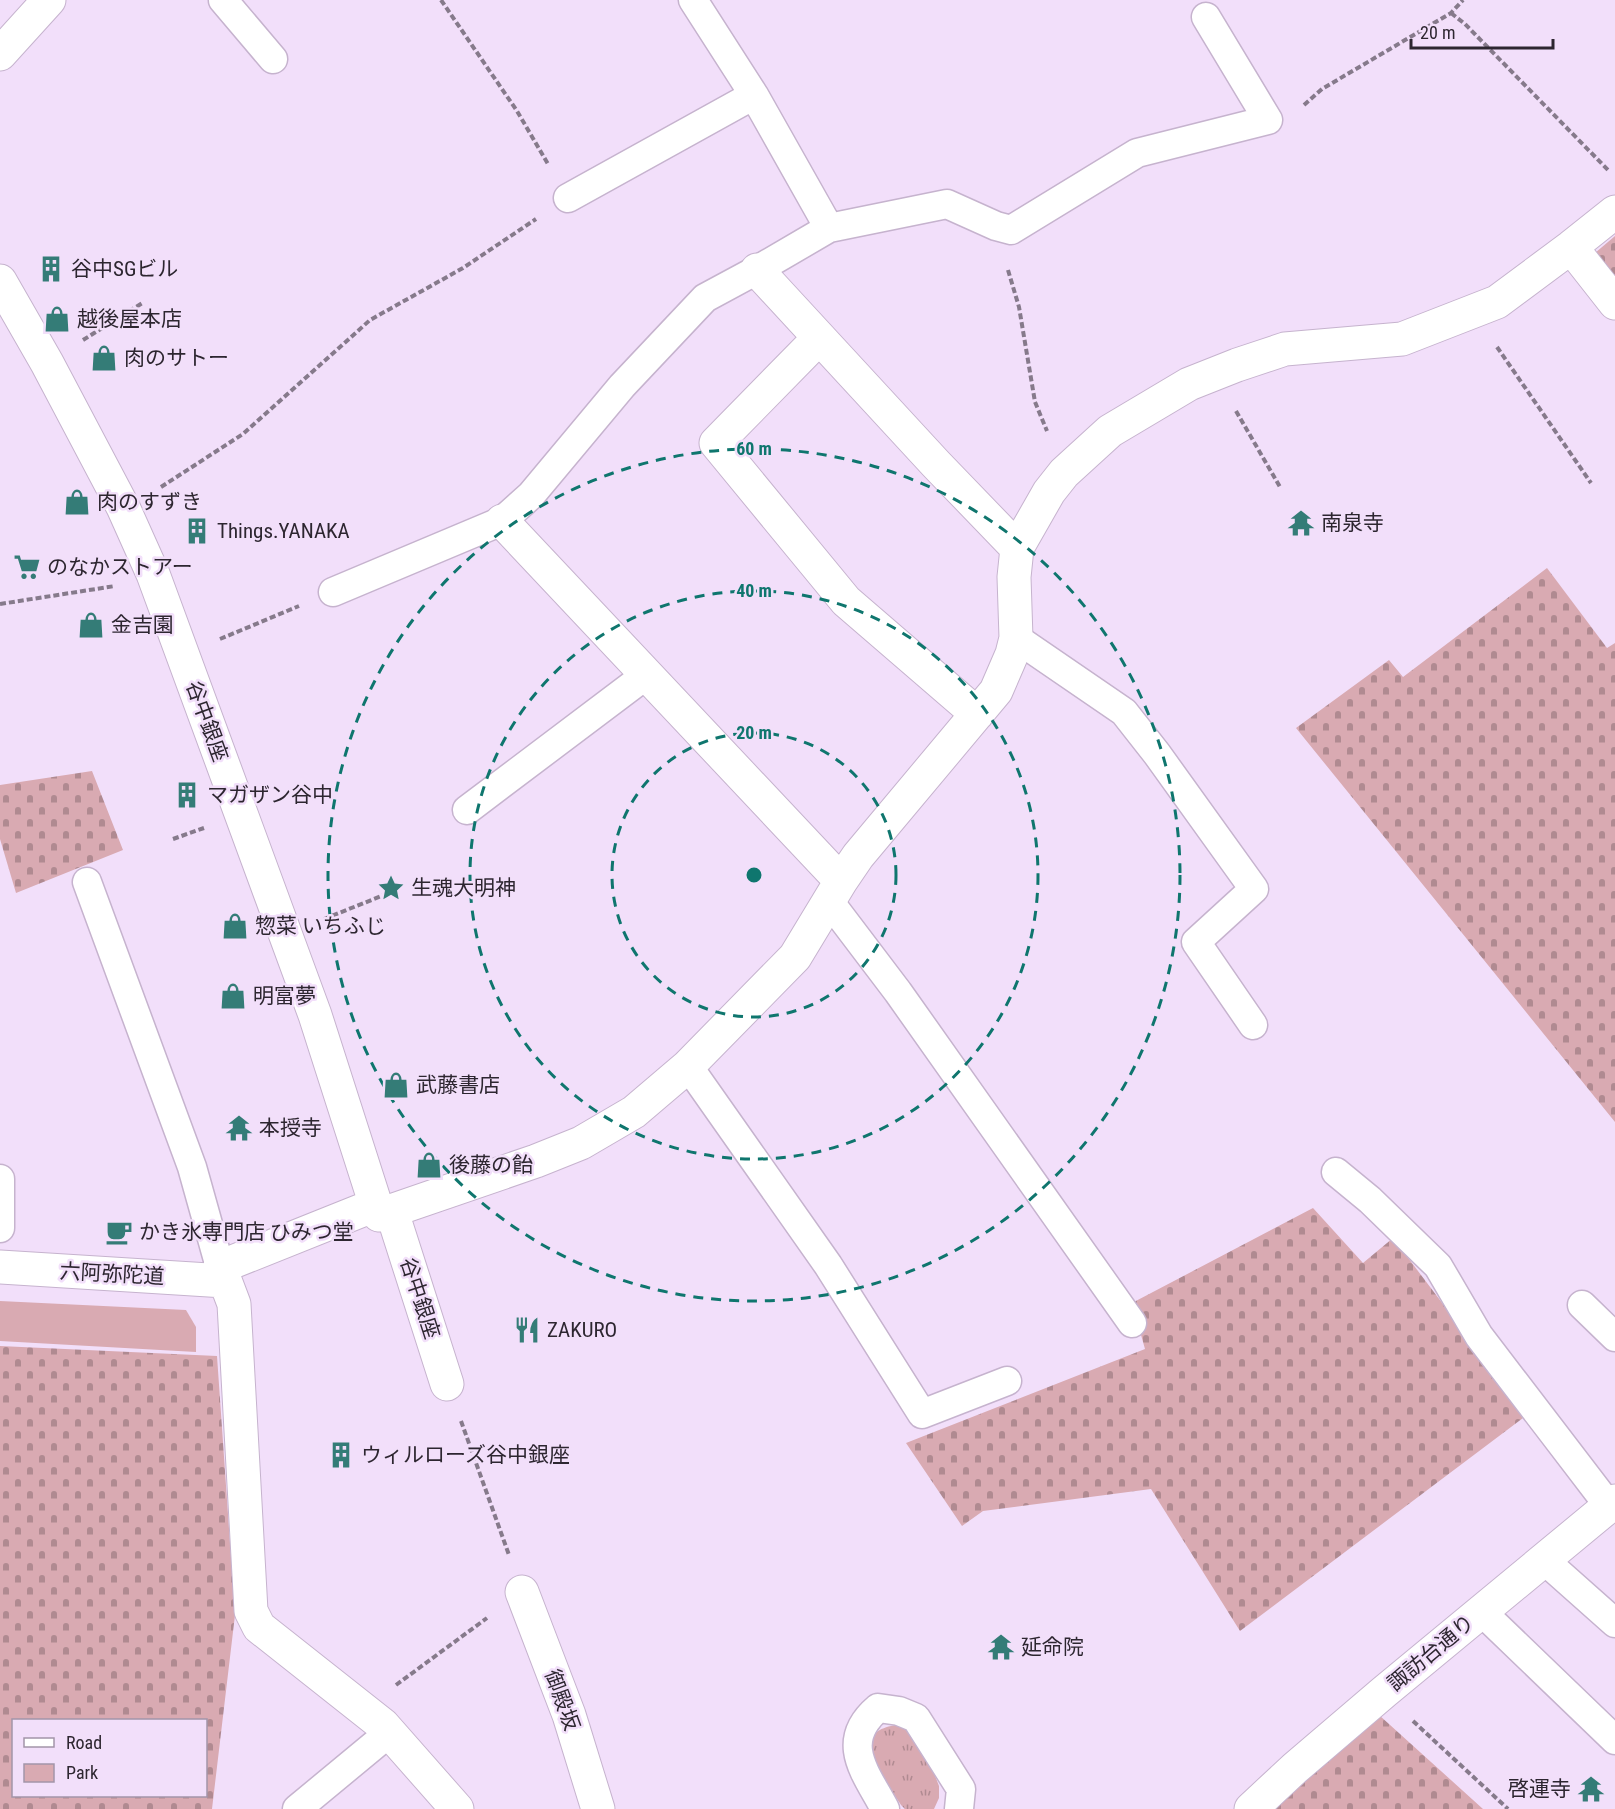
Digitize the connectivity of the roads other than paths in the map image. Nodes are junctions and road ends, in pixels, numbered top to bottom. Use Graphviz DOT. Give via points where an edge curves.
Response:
graph roads {
  1 [pos="48,0"];
  2 [pos="223,0"];
  3 [pos="693,0"];
  4 [pos="1206,17"];
  5 [pos="0,53"];
  6 [pos="273,58"];
  7 [pos="754,94"];
  8 [pos="568,198"];
  9 [pos="1615,212"];
  10 [pos="829,228"];
  11 [pos="1571,247"];
  12 [pos="757,270"];
  13 [pos="0,281"];
  14 [pos="1615,303"];
  15 [pos="819,338"];
  16 [pos="502,521"];
  17 [pos="1017,548"];
  18 [pos="333,592"];
  19 [pos="1016,638"];
  20 [pos="646,675"];
  21 [pos="977,714"];
  22 [pos="467,810"];
  23 [pos="87,882"];
  24 [pos="835,891"];
  25 [pos="1253,1025"];
  26 [pos="688,1066"];
  27 [pos="1336,1172"];
  28 [pos="0,1179"];
  29 [pos="382,1211"];
  30 [pos="0,1228"];
  31 [pos="0,1267"];
  32 [pos="222,1274"];
  33 [pos="1582,1305"];
  34 [pos="1132,1323"];
  35 [pos="1615,1336"];
  36 [pos="1006,1382"];
  37 [pos="447,1384"];
  38 [pos="1612,1504"];
  39 [pos="1543,1559"];
  40 [pos="522,1592"];
  41 [pos="1482,1612"];
  42 [pos="1615,1623"];
  43 [pos="390,1732"];
  44 [pos="1615,1740"];
  45 [pos="297,1809"];
  46 [pos="457,1809"];
  47 [pos="598,1809"];
  48 [pos="885,1809"];
  49 [pos="959,1809"];
  50 [pos="1251,1809"];
  1 -- 5 [label="street"];
  2 -- 6 [label="lane"];
  3 -- 7 [label="lane"];
  4 -- 10 [label="lane" via="1268,120 1137,153 1011,230 947,204"];
  7 -- 8 [label="lane"];
  7 -- 10 [label="lane"];
  9 -- 11 [label="street"];
  10 -- 12 [label="lane"];
  11 -- 14 [label="street"];
  11 -- 17 [label="street" via="1497,302 1402,339 1285,349 1189,384 1110,431 1064,473"];
  12 -- 15 [label="street"];
  12 -- 16 [label="lane" via="705,298 622,386 531,495"];
  13 -- 29 [label="street, 谷中銀座" via="123,507 153,574 315,1015"];
  15 -- 17 [label="street"];
  15 -- 21 [label="street" via="716,444 846,601"];
  16 -- 18 [label="lane"];
  16 -- 20 [label="street"];
  17 -- 19 [label="street"];
  19 -- 21 [label="street" via="996,691"];
  19 -- 25 [label="lane" via="1124,712 1254,889 1196,942"];
  20 -- 22 [label="lane"];
  20 -- 24 [label="street"];
  21 -- 24 [label="street" via="858,856"];
  23 -- 32 [label="lane" via="192,1167"];
  24 -- 26 [label="street" via="795,957"];
  24 -- 34 [label="lane" via="898,992"];
  26 -- 29 [label="street" via="634,1112 581,1143"];
  26 -- 36 [label="lane" via="828,1265 922,1414"];
  27 -- 38 [label="lane" via="1438,1266 1479,1336"];
  28 -- 30 [label="lane"];
  29 -- 32 [label="street"];
  29 -- 37 [label="street, 谷中銀座"];
  31 -- 32 [label="street, 六阿弥陀道"];
  32 -- 43 [label="street" via="234,1304 251,1611 259,1627"];
  33 -- 35 [label="lane"];
  38 -- 39 [label="street, 諏訪台通り"];
  39 -- 41 [label="street, 諏訪台通り"];
  39 -- 42 [label="lane"];
  40 -- 47 [label="street, 御殿坂" via="569,1714"];
  41 -- 44 [label="lane"];
  41 -- 50 [label="street, 諏訪台通り"];
  43 -- 45 [label="lane"];
  43 -- 46 [label="street"];
  48 -- 49 [label="lane" via="859,1760 857,1739 865,1719 878,1708 916,1718 961,1790"];
}
